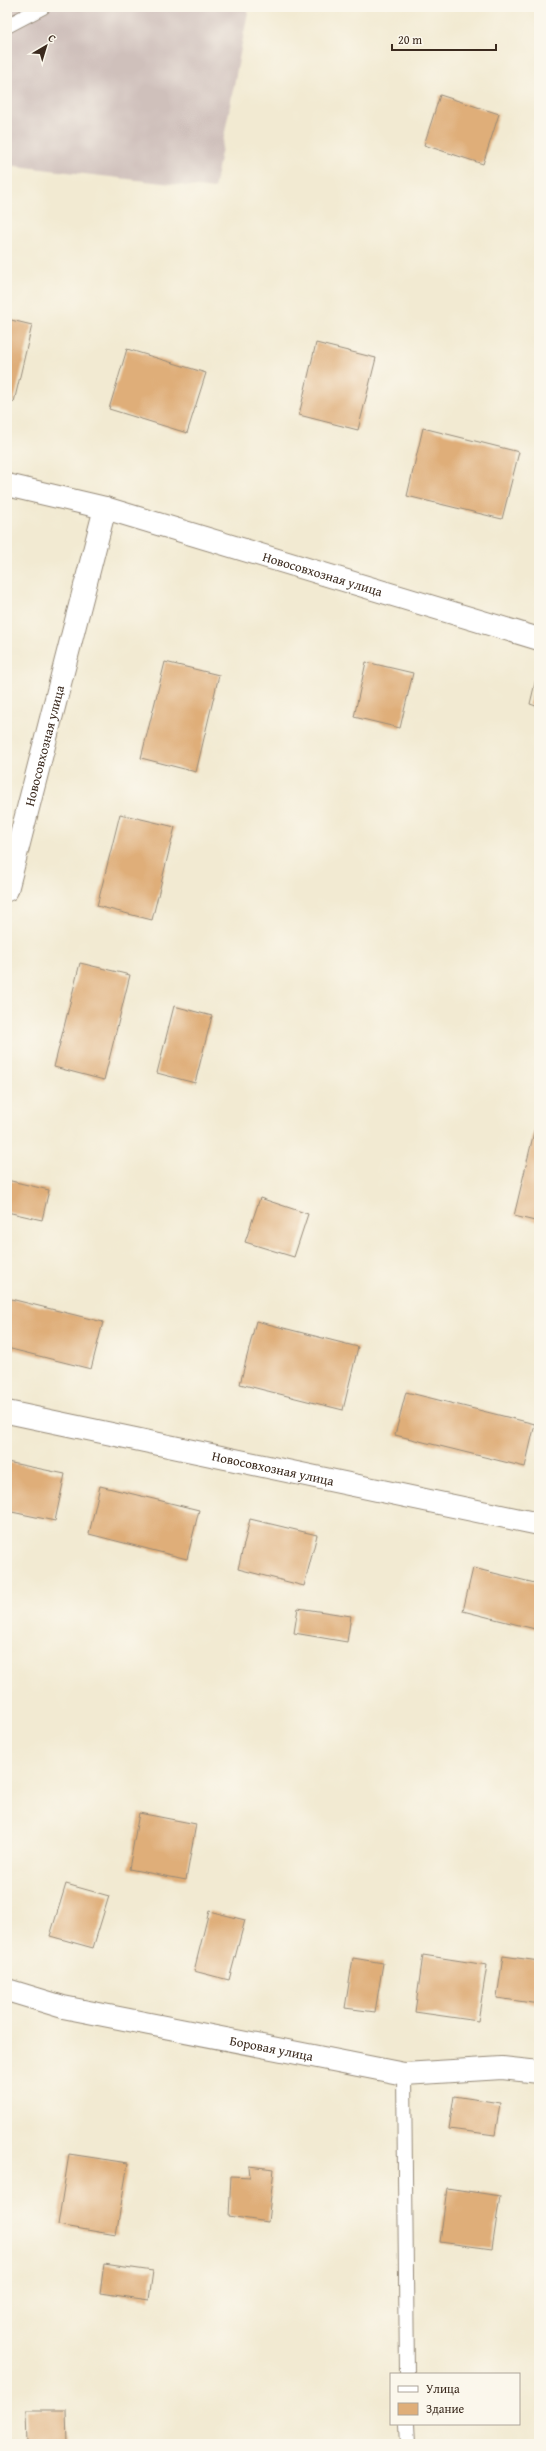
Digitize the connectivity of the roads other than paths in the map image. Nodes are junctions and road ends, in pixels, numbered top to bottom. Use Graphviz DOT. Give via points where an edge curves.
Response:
graph roads {
  1 [pos="42,7"];
  2 [pos="7,26"];
  3 [pos="7,485"];
  4 [pos="106,508"];
  5 [pos="539,639"];
  6 [pos="7,890"];
  7 [pos="7,1412"];
  8 [pos="539,1524"];
  9 [pos="7,1990"];
  10 [pos="539,2072"];
  11 [pos="404,2074"];
  12 [pos="407,2373"];
  13 [pos="407,2425"];
  14 [pos="408,2444"];
  1 -- 2 [label="lane"];
  3 -- 4 [label="street, Новосовхозная улица"];
  4 -- 5 [label="street, Новосовхозная улица"];
  4 -- 6 [label="street, Новосовхозная улица"];
  7 -- 8 [label="street, Новосовхозная улица"];
  9 -- 11 [label="street, Боровая улица" via="63,2007"];
  10 -- 11 [label="street, Боровая улица" via="502,2068"];
  11 -- 12 [label="lane"];
  13 -- 14 [label="lane"];
}
